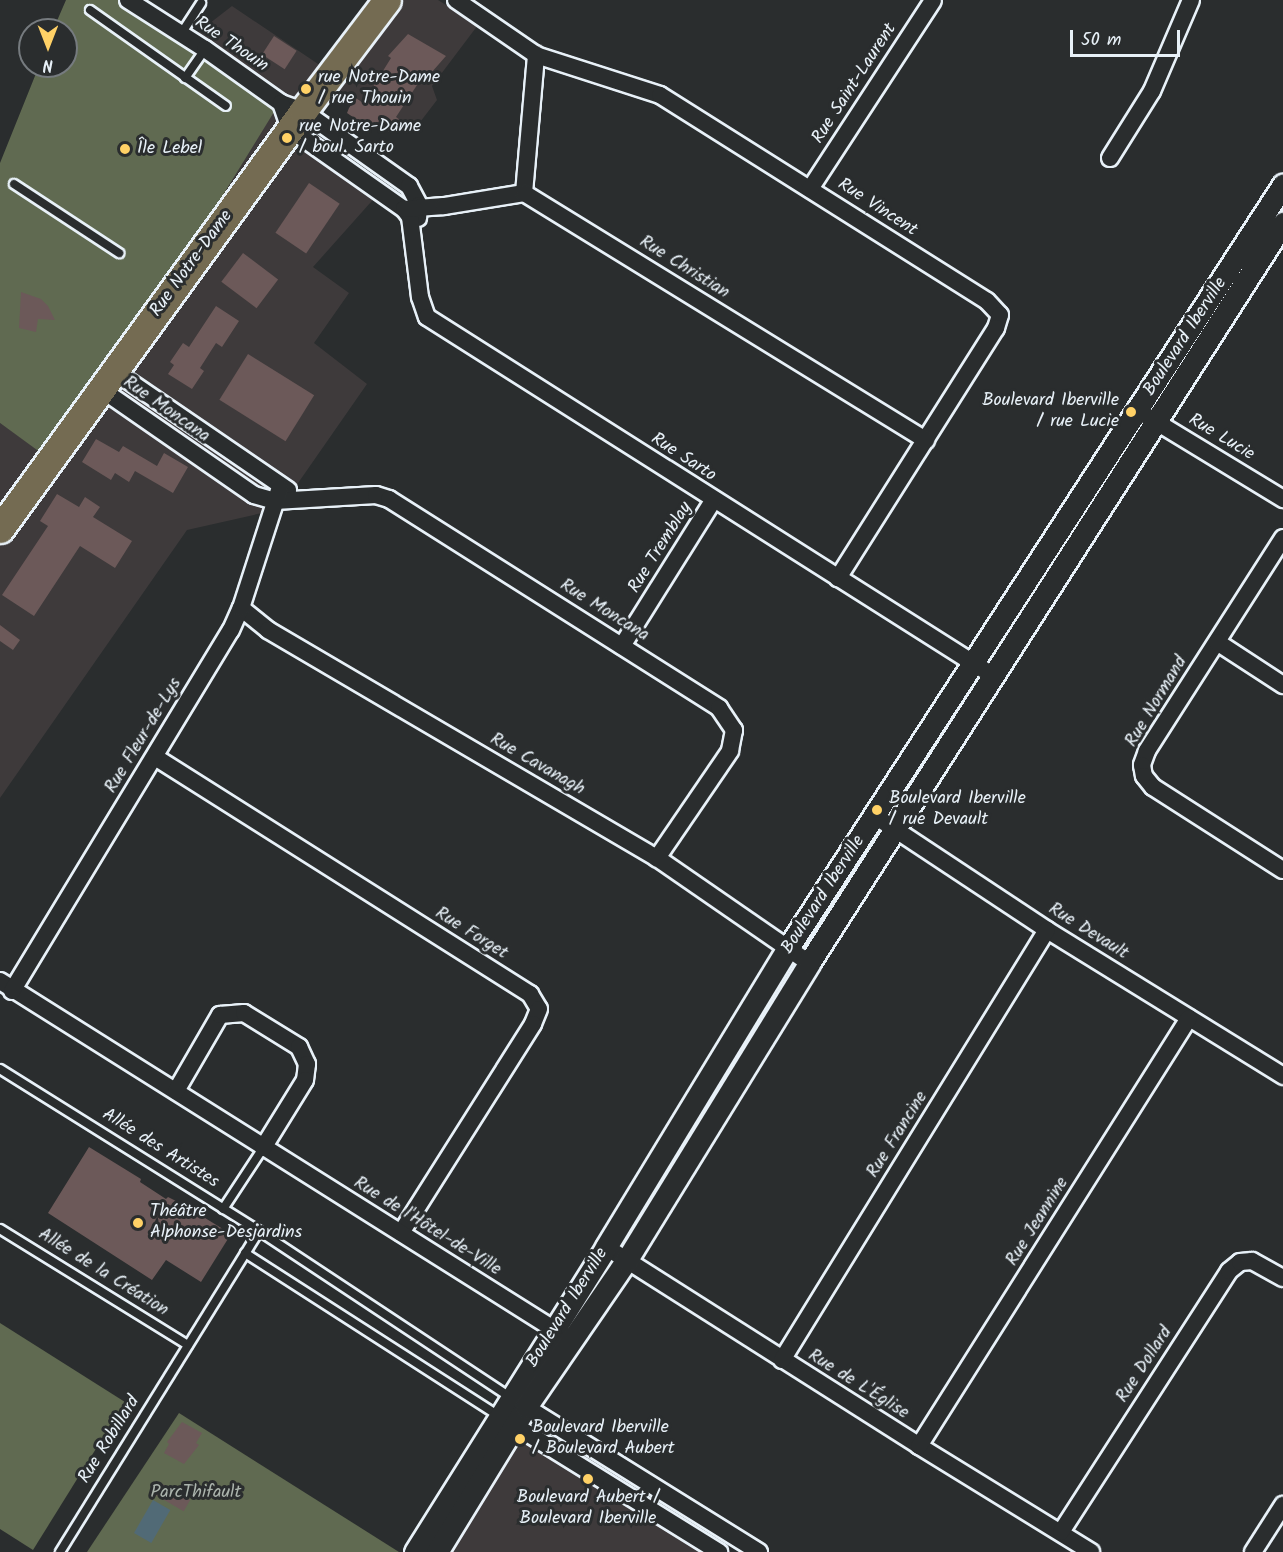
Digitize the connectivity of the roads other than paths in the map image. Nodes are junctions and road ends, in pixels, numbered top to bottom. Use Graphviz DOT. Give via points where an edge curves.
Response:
graph roads {
  1 [pos="128,0"];
  2 [pos="387,0"];
  3 [pos="456,0"];
  4 [pos="1191,0"];
  5 [pos="931,1"];
  6 [pos="201,3"];
  7 [pos="90,10"];
  8 [pos="181,34"];
  9 [pos="205,49"];
  10 [pos="536,55"];
  11 [pos="185,78"];
  12 [pos="226,106"];
  13 [pos="291,115"];
  14 [pos="1110,158"];
  15 [pos="14,184"];
  16 [pos="1283,185"];
  17 [pos="810,189"];
  18 [pos="524,193"];
  19 [pos="411,208"];
  20 [pos="1283,223"];
  21 [pos="119,253"];
  22 [pos="107,380"];
  23 [pos="1147,416"];
  24 [pos="926,440"];
  25 [pos="277,494"];
  26 [pos="1283,499"];
  27 [pos="713,501"];
  28 [pos="0,529"];
  29 [pos="1283,538"];
  30 [pos="838,578"];
  31 [pos="241,608"];
  32 [pos="1217,642"];
  33 [pos="622,646"];
  34 [pos="972,662"];
  35 [pos="992,675"];
  36 [pos="1283,685"];
  37 [pos="154,757"];
  38 [pos="875,816"];
  39 [pos="895,828"];
  40 [pos="657,858"];
  41 [pos="1283,870"];
  42 [pos="1047,930"];
  43 [pos="788,948"];
  44 [pos="809,963"];
  45 [pos="6,986"];
  46 [pos="1189,1018"];
  47 [pos="0,1069"];
  48 [pos="1283,1076"];
  49 [pos="176,1091"];
  50 [pos="263,1148"];
  51 [pos="223,1209"];
  52 [pos="0,1228"];
  53 [pos="258,1231"];
  54 [pos="401,1233"];
  55 [pos="606,1247"];
  56 [pos="244,1253"];
  57 [pos="626,1261"];
  58 [pos="1283,1278"];
  59 [pos="562,1335"];
  60 [pos="188,1345"];
  61 [pos="782,1360"];
  62 [pos="519,1402"];
  63 [pos="508,1421"];
  64 [pos="919,1446"];
  65 [pos="1283,1505"];
  66 [pos="1061,1532"];
  67 [pos="60,1552"];
  68 [pos="415,1552"];
  69 [pos="437,1552"];
  70 [pos="719,1552"];
  71 [pos="759,1552"];
  72 [pos="1091,1552"];
  73 [pos="1253,1552"];
  1 -- 8 [label="street, Rue Thouin"];
  2 -- 13 [label="main road, Rue Notre-Dame"];
  3 -- 10 [label="street, Rue Vincent"];
  4 -- 14 [label="street" via="1152,91"];
  5 -- 17 [label="street, Rue Saint-Laurent"];
  6 -- 8 [label="lane"];
  7 -- 11 [label="lane"];
  8 -- 9 [label="street, Rue Thouin"];
  9 -- 11 [label="lane"];
  9 -- 13 [label="street, Rue Thouin"];
  10 -- 17 [label="street, Rue Vincent" via="660,95"];
  10 -- 18 [label="street"];
  11 -- 12 [label="lane"];
  13 -- 19 [label="street"];
  13 -- 22 [label="main road, Rue Notre-Dame"];
  15 -- 21 [label="lane"];
  16 -- 23 [label="street, Boulevard Iberville"];
  17 -- 24 [label="street, Rue Vincent" via="987,301 1000,315 996,328"];
  18 -- 19 [label="street"];
  18 -- 24 [label="street, Rue Christian"];
  19 -- 27 [label="street, Rue Sarto" via="420,297 427,318"];
  20 -- 23 [label="street, Boulevard Iberville"];
  22 -- 25 [label="street, Rue Moncana" via="254,495"];
  22 -- 28 [label="main road, Rue Notre-Dame"];
  23 -- 26 [label="street, Rue Lucie"];
  23 -- 34 [label="street, Boulevard Iberville"];
  23 -- 35 [label="street, Boulevard Iberville"];
  24 -- 30 [label="street, Rue Vincent"];
  25 -- 31 [label="street, Rue Fleur-de-Lys"];
  25 -- 33 [label="street, Rue Moncana" via="305,498 376,495 389,499"];
  27 -- 30 [label="street, Rue Sarto"];
  27 -- 33 [label="street, Rue Tremblay"];
  29 -- 32 [label="street, Rue Normand"];
  30 -- 34 [label="street, Rue Sarto"];
  31 -- 37 [label="street, Rue Fleur-de-Lys"];
  31 -- 40 [label="street, Rue Cavanagh" via="268,630"];
  32 -- 36 [label="street"];
  32 -- 41 [label="street, Rue Normand" via="1146,751 1144,776 1153,787"];
  33 -- 40 [label="street, Rue Moncana" via="718,708 734,730 730,752"];
  34 -- 35 [label="street, Rue Sarto"];
  34 -- 38 [label="street, Boulevard Iberville"];
  35 -- 39 [label="street, Boulevard Iberville"];
  37 -- 45 [label="street, Rue Fleur-de-Lys"];
  37 -- 54 [label="street, Rue Forget" via="530,994 539,1009"];
  38 -- 39 [label="street, Rue Devault"];
  38 -- 43 [label="street, Boulevard Iberville"];
  39 -- 42 [label="street, Rue Devault"];
  39 -- 44 [label="street, Boulevard Iberville"];
  40 -- 43 [label="street, Rue Cavanagh"];
  42 -- 46 [label="street, Rue Devault"];
  42 -- 61 [label="street, Rue Francine"];
  43 -- 44 [label="street, Rue Cavanagh"];
  43 -- 55 [label="street, Boulevard Iberville"];
  44 -- 57 [label="street, Boulevard Iberville"];
  45 -- 49 [label="street, Rue de l'Hôtel-de-Ville"];
  46 -- 48 [label="street, Rue Devault"];
  46 -- 64 [label="street, Rue Jeannine"];
  47 -- 51 [label="lane, Allée des Artistes"];
  49 -- 50 [label="street, Rue de l'Hôtel-de-Ville"];
  49 -- 50 [label="street" via="220,1015 244,1013 299,1047 307,1064 305,1080"];
  50 -- 51 [label="lane"];
  50 -- 54 [label="street, Rue de l'Hôtel-de-Ville"];
  51 -- 53 [label="lane, Allée des Artistes"];
  52 -- 60 [label="lane, Allée de la Création"];
  53 -- 56 [label="lane, Rue Robillard"];
  53 -- 62 [label="lane, Allée des Artistes"];
  54 -- 59 [label="street, Rue de l'Hôtel-de-Ville"];
  55 -- 57 [label="street, Rue de L'Église"];
  55 -- 59 [label="street, Boulevard Iberville"];
  56 -- 60 [label="lane, Rue Robillard"];
  56 -- 63 [label="lane"];
  57 -- 59 [label="street, Boulevard Iberville"];
  57 -- 61 [label="street, Rue de L'Église"];
  58 -- 66 [label="street, Rue Dollard" via="1252,1261 1240,1262 1229,1271"];
  59 -- 62 [label="street, Boulevard Iberville"];
  60 -- 67 [label="lane, Rue Robillard"];
  61 -- 64 [label="street, Rue de L'Église"];
  62 -- 63 [label="street, Boulevard Iberville"];
  62 -- 71 [label="street"];
  63 -- 68 [label="street, Boulevard Iberville"];
  63 -- 69 [label="street, Boulevard Iberville"];
  63 -- 70 [label="street"];
  64 -- 66 [label="street, Rue de L'Église"];
  65 -- 73 [label="street"];
  66 -- 72 [label="street, Rue de L'Église"];
}
